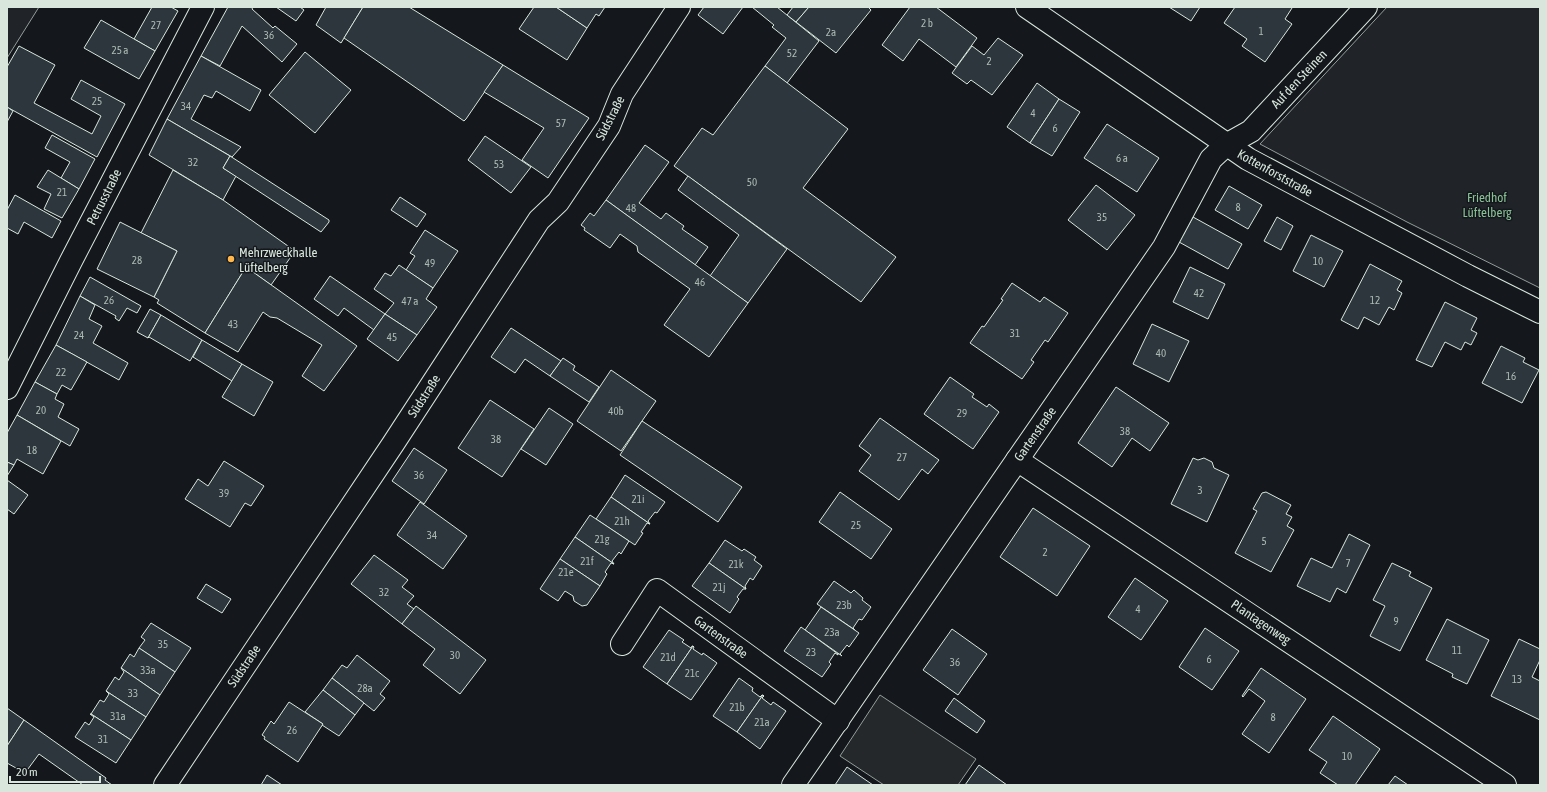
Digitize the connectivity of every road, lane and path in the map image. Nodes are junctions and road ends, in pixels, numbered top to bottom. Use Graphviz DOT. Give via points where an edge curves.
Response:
graph roads {
  1 [pos="203,7"];
  2 [pos="679,7"];
  3 [pos="1027,7"];
  4 [pos="1366,7"];
  5 [pos="1226,145"];
  6 [pos="1540,312"];
  7 [pos="7,388"];
  8 [pos="1017,460"];
  9 [pos="622,644"];
  10 [pos="838,721"];
  11 [pos="165,785"];
  12 [pos="793,785"];
  13 [pos="1505,785"];
  1 -- 7 [label="street, Petrusstraße"];
  2 -- 11 [label="street, Südstraße" via="622,94 609,126 558,202 539,220"];
  3 -- 5 [label="street, Kottenforststraße"];
  4 -- 5 [label="street, Auf den Steinen" via="1250,132"];
  5 -- 6 [label="street, Kottenforststraße" via="1454,269"];
  5 -- 8 [label="street, Gartenstraße" via="1211,160 1164,247"];
  8 -- 10 [label="street, Gartenstraße"];
  8 -- 13 [label="street, Plantagenweg"];
  9 -- 10 [label="street, Gartenstraße" via="657,590"];
  10 -- 12 [label="street, Gartenstraße"];
}
